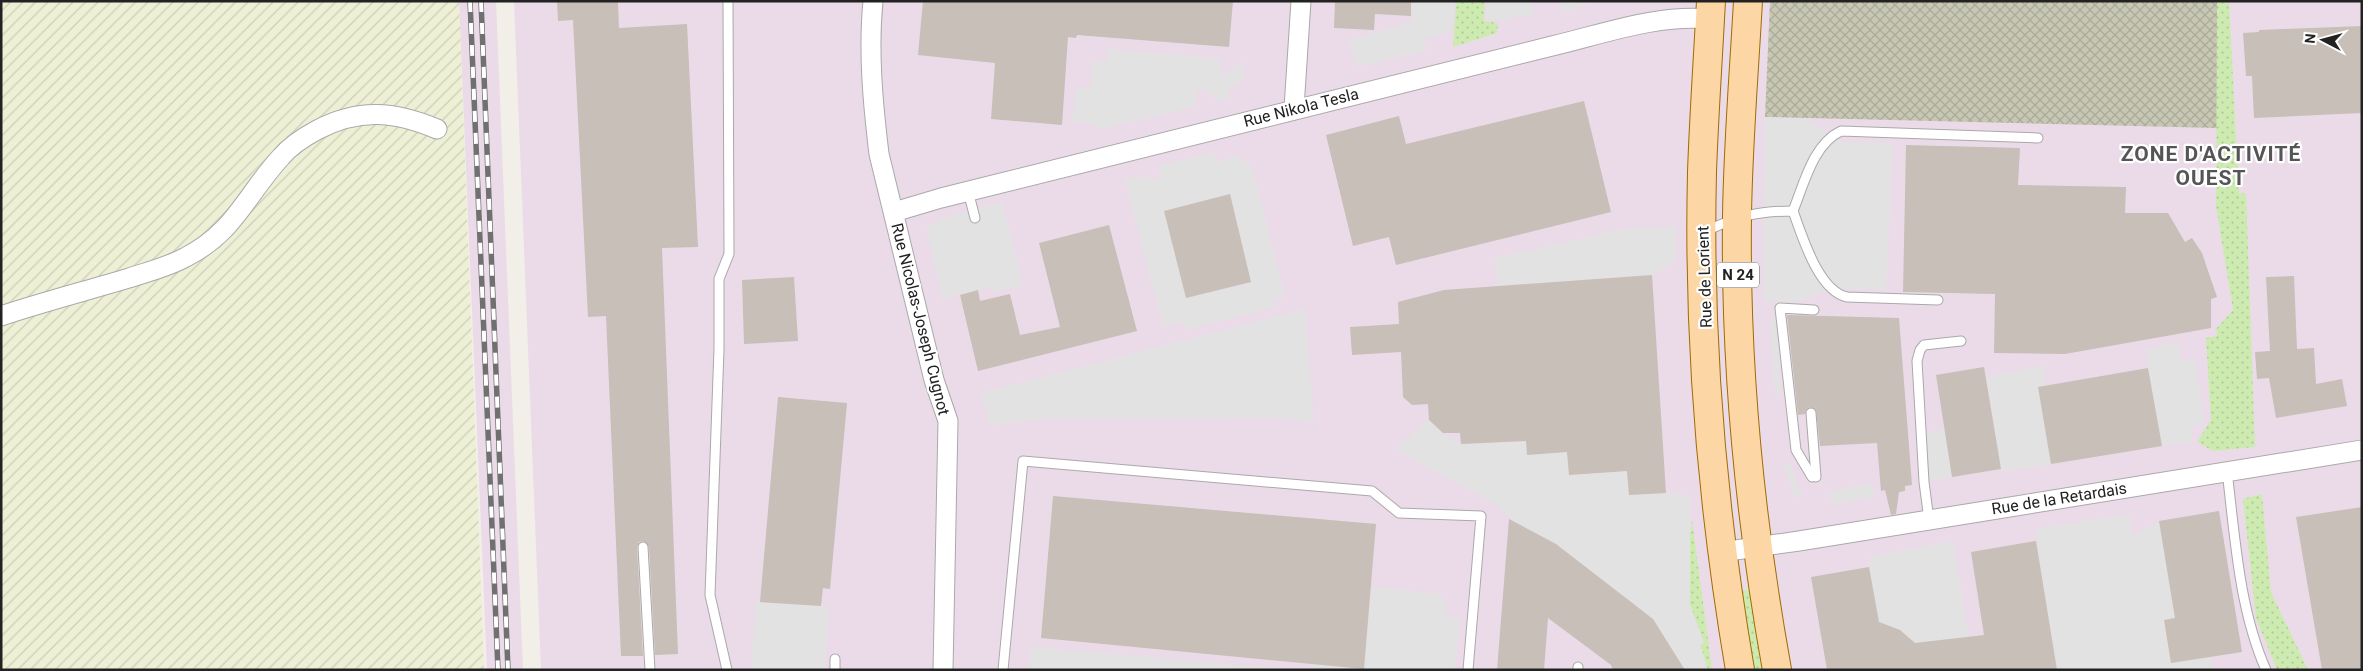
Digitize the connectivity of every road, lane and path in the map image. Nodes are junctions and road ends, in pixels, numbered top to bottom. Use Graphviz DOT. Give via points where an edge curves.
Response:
graph roads {
  1 [pos="728,1"];
  2 [pos="873,1"];
  3 [pos="1301,1"];
  4 [pos="1748,1"];
  5 [pos="1711,10"];
  6 [pos="1294,108"];
  7 [pos="437,129"];
  8 [pos="2038,138"];
  9 [pos="968,191"];
  10 [pos="1793,211"];
  11 [pos="894,212"];
  12 [pos="1737,216"];
  13 [pos="975,218"];
  14 [pos="1702,233"];
  15 [pos="1938,300"];
  16 [pos="1814,310"];
  17 [pos="1,316"];
  18 [pos="1961,341"];
  19 [pos="1811,413"];
  20 [pos="2362,450"];
  21 [pos="2226,471"];
  22 [pos="1929,520"];
  23 [pos="644,547"];
  24 [pos="1756,548"];
  25 [pos="1722,552"];
  26 [pos="835,660"];
  27 [pos="650,670"];
  28 [pos="728,670"];
  29 [pos="835,670"];
  30 [pos="942,670"];
  31 [pos="1002,670"];
  32 [pos="1468,670"];
  33 [pos="1740,670"];
  34 [pos="1777,670"];
  35 [pos="2266,670"];
  1 -- 28 [label="lane" via="729,254 719,279 710,595"];
  2 -- 11 [label="street, Rue Nicolas-Joseph Cugnot" via="870,27 874,119"];
  3 -- 6 [label="street"];
  4 -- 12 [label="main road, Rue de Lorient / N 24"];
  5 -- 6 [label="street, Rue Nikola Tesla" via="1694,17 1652,22"];
  5 -- 14 [label="main road, Rue de Lorient / N 24"];
  6 -- 9 [label="street, Rue Nikola Tesla"];
  7 -- 17 [label="street" via="398,115 352,116 329,124 282,155 225,230 185,258"];
  8 -- 10 [label="lane" via="1841,131 1819,150"];
  9 -- 11 [label="street, Rue Nikola Tesla"];
  9 -- 13 [label="lane"];
  10 -- 12 [label="lane"];
  10 -- 15 [label="lane" via="1818,271 1836,293 1847,297"];
  11 -- 30 [label="street, Rue Nicolas-Joseph Cugnot" via="934,380 948,421"];
  12 -- 14 [label="lane"];
  12 -- 24 [label="main road, Rue de Lorient / N 24" via="1744,422"];
  14 -- 25 [label="main road, Rue de Lorient / N 24" via="1710,431"];
  16 -- 19 [label="lane" via="1780,308 1796,450 1814,477"];
  18 -- 22 [label="lane" via="1924,345 1917,361"];
  20 -- 21 [label="street, Rue de la Retardais"];
  21 -- 22 [label="street, Rue de la Retardais"];
  21 -- 35 [label="lane" via="2246,607"];
  22 -- 24 [label="street, Rue de la Retardais"];
  23 -- 27 [label="lane"];
  24 -- 25 [label="street"];
  24 -- 34 [label="main road, Rue de Lorient / N 24"];
  25 -- 33 [label="main road, Rue de Lorient / N 24"];
  26 -- 29 [label="lane"];
  31 -- 32 [label="lane" via="1023,462 1372,491 1399,513 1481,516"];
}
